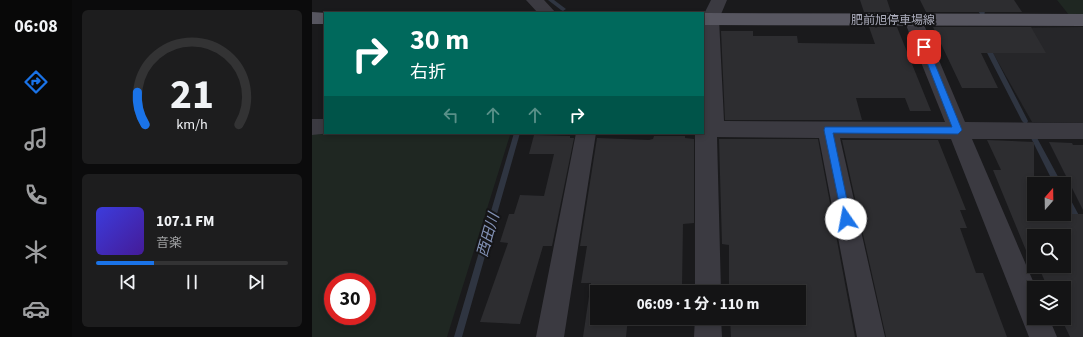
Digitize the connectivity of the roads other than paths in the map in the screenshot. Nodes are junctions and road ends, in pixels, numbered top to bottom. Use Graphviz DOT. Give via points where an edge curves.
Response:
graph roads {
  1 [pos="534,0"];
  2 [pos="719,0"];
  3 [pos="547,12"];
  4 [pos="312,18"];
  5 [pos="324,18"];
  6 [pos="707,19"];
  7 [pos="913,20"];
  8 [pos="1083,20"];
  9 [pos="312,127"];
  10 [pos="324,127"];
  11 [pos="708,129"];
  12 [pos="828,130"];
  13 [pos="958,130"];
  14 [pos="1083,131"];
  15 [pos="586,134"];
  16 [pos="708,285"];
  17 [pos="1027,298"];
  18 [pos="708,325"];
  19 [pos="1038,325"];
  20 [pos="550,337"];
  21 [pos="708,337"];
  22 [pos="871,337"];
  23 [pos="1043,337"];
  1 -- 3 [label="street"];
  2 -- 6 [label="street"];
  4 -- 5 [label="main road"];
  6 -- 7 [label="main road, 肥前旭停車場線"];
  6 -- 11 [label="street"];
  7 -- 8 [label="main road, 肥前旭停車場線"];
  7 -- 13 [label="street"];
  9 -- 10 [label="street"];
  11 -- 12 [label="street"];
  11 -- 16 [label="street"];
  12 -- 13 [label="street"];
  12 -- 22 [label="street"];
  13 -- 14 [label="street"];
  13 -- 17 [label="street"];
  15 -- 20 [label="street"];
  18 -- 21 [label="street"];
  19 -- 23 [label="street"];
}
